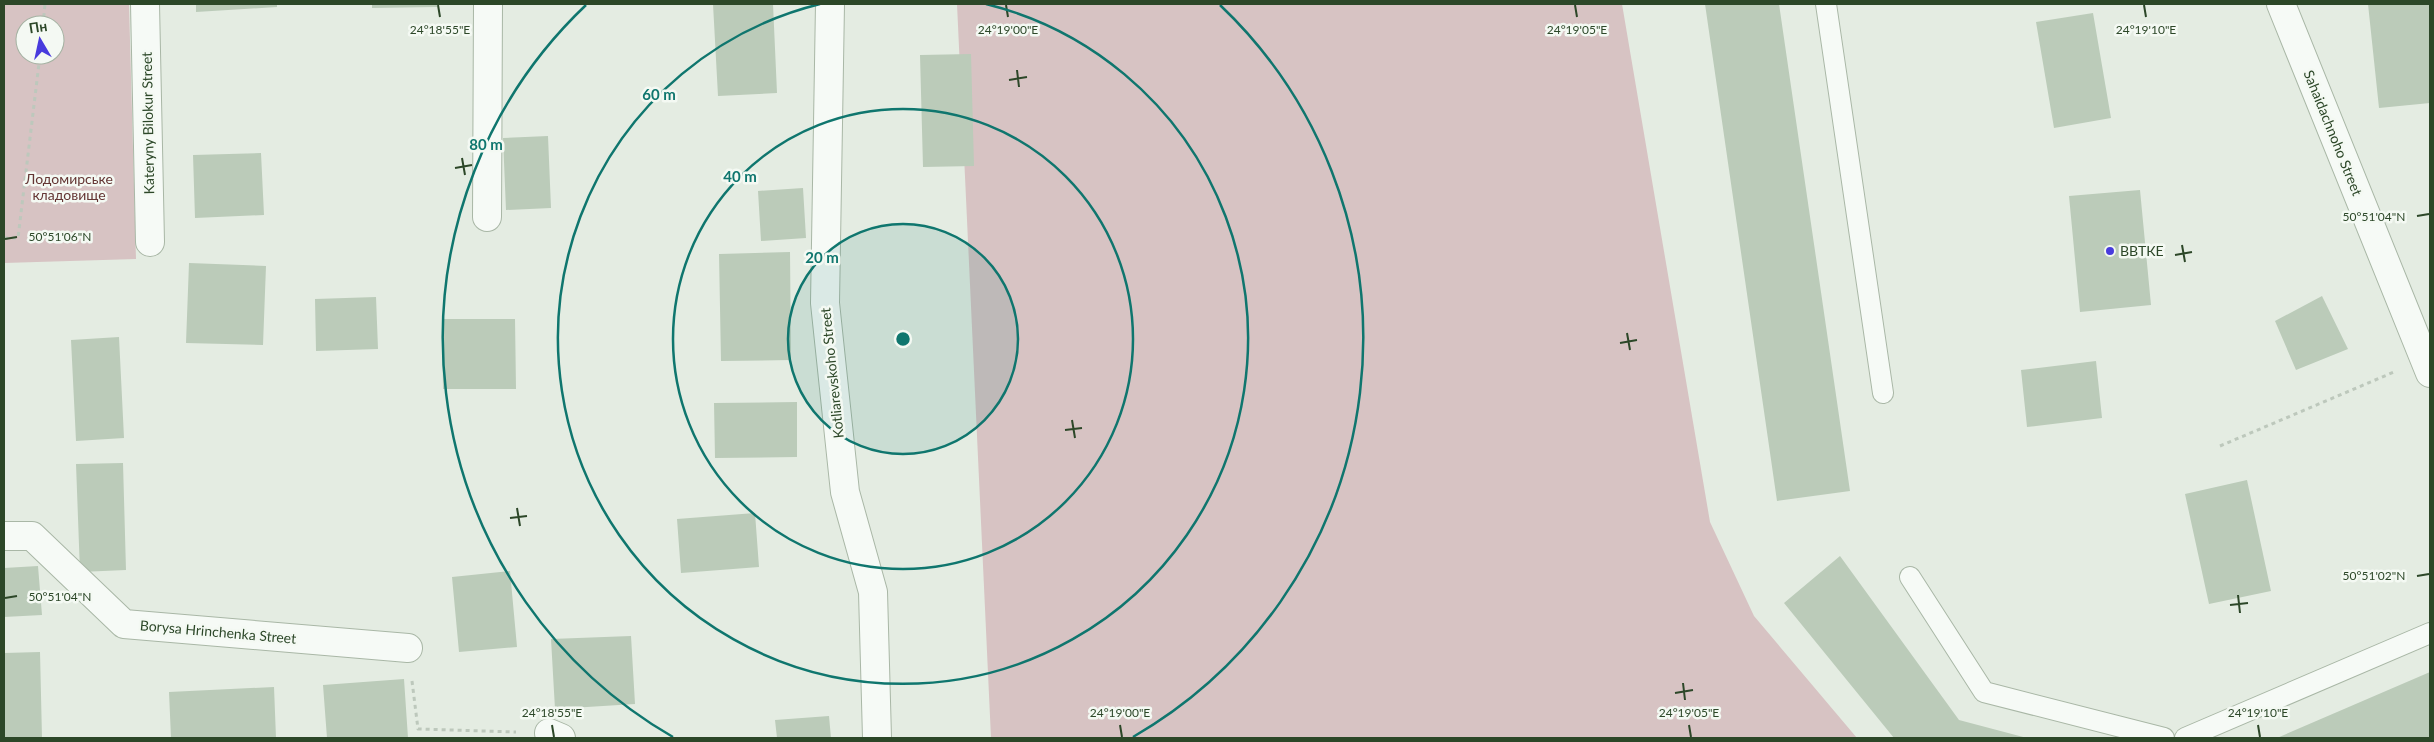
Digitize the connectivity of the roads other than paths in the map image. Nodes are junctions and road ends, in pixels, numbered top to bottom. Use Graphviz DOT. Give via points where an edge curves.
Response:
graph roads {
  1 [pos="145,4"];
  2 [pos="488,4"];
  3 [pos="830,4"];
  4 [pos="1826,4"];
  5 [pos="2281,4"];
  6 [pos="487,217"];
  7 [pos="150,242"];
  8 [pos="2428,366"];
  9 [pos="1883,394"];
  10 [pos="4,536"];
  11 [pos="1910,577"];
  12 [pos="2430,633"];
  13 [pos="408,648"];
  14 [pos="877,738"];
  15 [pos="2164,738"];
  16 [pos="2184,738"];
  1 -- 7 [label="street, Kateryny Bilokur Street"];
  2 -- 6 [label="street"];
  3 -- 14 [label="street, Kotliarevskoho Street" via="825,303 844,492 873,592"];
  4 -- 9 [label="lane"];
  5 -- 8 [label="street, Sahaidachnoho Street"];
  10 -- 13 [label="street, Borysa Hrinchenka Street" via="32,536 124,624"];
  11 -- 15 [label="lane" via="1984,692"];
  12 -- 16 [label="lane"];
}
